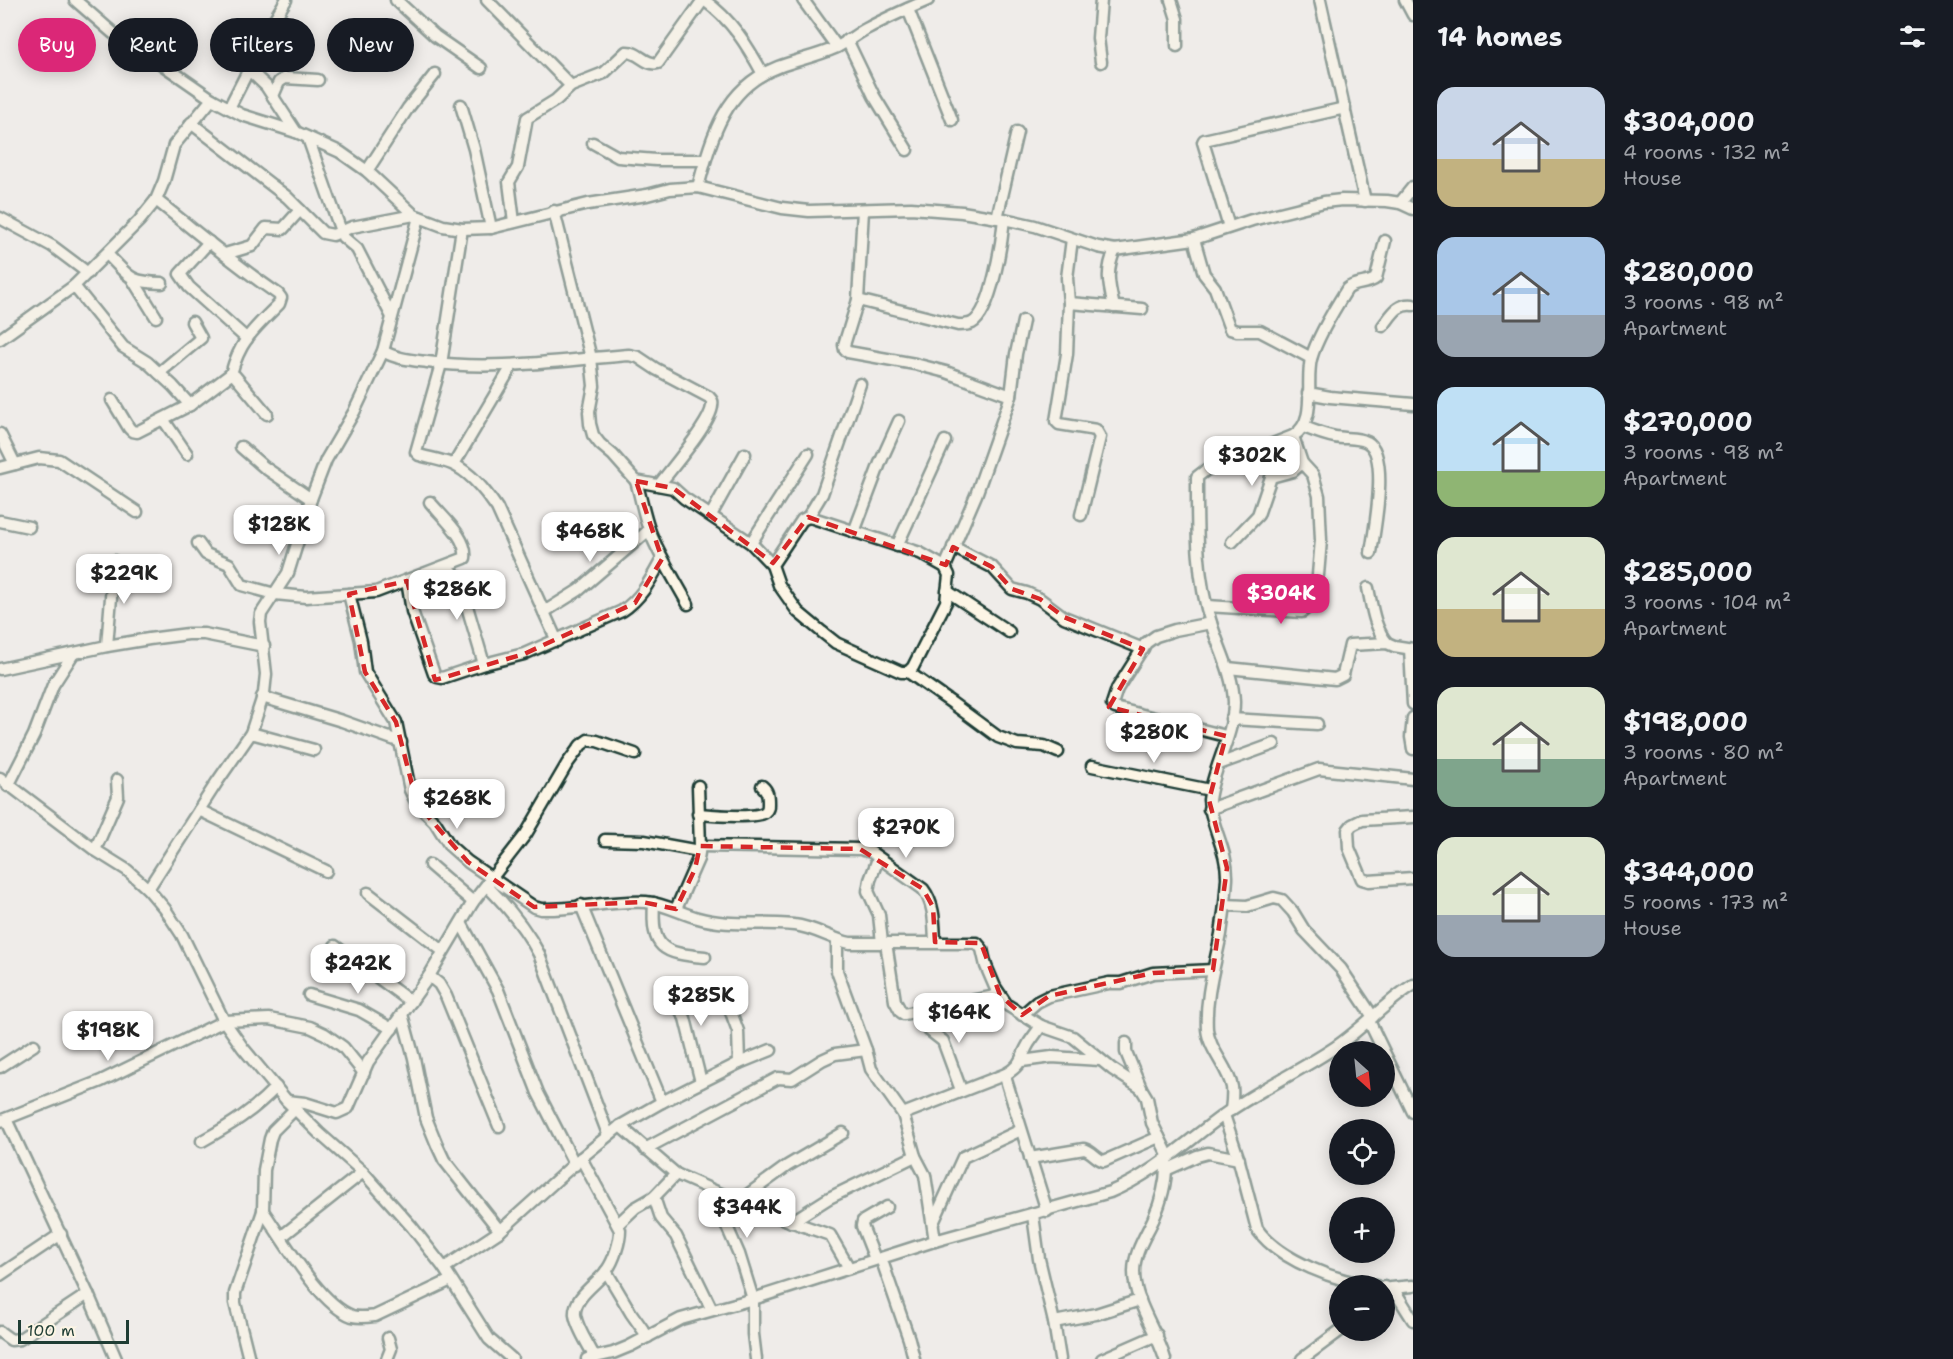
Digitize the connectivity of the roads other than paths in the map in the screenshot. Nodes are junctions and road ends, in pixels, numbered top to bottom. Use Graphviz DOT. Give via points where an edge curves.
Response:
graph roads {
  1 [pos="75,0"];
  2 [pos="286,0"];
  3 [pos="396,0"];
  4 [pos="487,0"];
  5 [pos="704,0"];
  6 [pos="803,0"];
  7 [pos="928,0"];
  8 [pos="1101,0"];
  9 [pos="1181,0"];
  10 [pos="1320,0"];
  11 [pos="1405,0"];
  12 [pos="1173,5"];
  13 [pos="908,9"];
  14 [pos="1413,15"];
  15 [pos="276,18"];
  16 [pos="847,40"];
  17 [pos="1177,46"];
  18 [pos="837,47"];
  19 [pos="1101,62"];
  20 [pos="481,68"];
  21 [pos="247,72"];
  22 [pos="251,72"];
  23 [pos="435,74"];
  24 [pos="763,74"];
  25 [pos="318,80"];
  26 [pos="571,86"];
  27 [pos="273,96"];
  28 [pos="212,99"];
  29 [pos="461,105"];
  30 [pos="229,108"];
  31 [pos="1345,108"];
  32 [pos="952,120"];
  33 [pos="191,123"];
  34 [pos="296,132"];
  35 [pos="1017,132"];
  36 [pos="308,138"];
  37 [pos="593,143"];
  38 [pos="907,150"];
  39 [pos="705,160"];
  40 [pos="366,171"];
  41 [pos="698,187"];
  42 [pos="1413,187"];
  43 [pos="156,200"];
  44 [pos="1365,201"];
  45 [pos="1400,203"];
  46 [pos="1413,209"];
  47 [pos="300,210"];
  48 [pos="863,210"];
  49 [pos="554,211"];
  50 [pos="417,216"];
  51 [pos="0,218"];
  52 [pos="1000,218"];
  53 [pos="514,222"];
  54 [pos="1229,227"];
  55 [pos="491,228"];
  56 [pos="462,229"];
  57 [pos="342,232"];
  58 [pos="1072,239"];
  59 [pos="1194,239"];
  60 [pos="1385,241"];
  61 [pos="209,242"];
  62 [pos="1115,250"];
  63 [pos="107,254"];
  64 [pos="225,254"];
  65 [pos="88,273"];
  66 [pos="133,280"];
  67 [pos="162,283"];
  68 [pos="74,286"];
  69 [pos="858,300"];
  70 [pos="1069,303"];
  71 [pos="1413,304"];
  72 [pos="1114,307"];
  73 [pos="1142,309"];
  74 [pos="391,315"];
  75 [pos="156,317"];
  76 [pos="1023,321"];
  77 [pos="192,322"];
  78 [pos="1383,326"];
  79 [pos="0,339"];
  80 [pos="247,339"];
  81 [pos="383,351"];
  82 [pos="591,358"];
  83 [pos="1311,358"];
  84 [pos="441,364"];
  85 [pos="512,366"];
  86 [pos="159,373"];
  87 [pos="231,374"];
  88 [pos="860,384"];
  89 [pos="1308,393"];
  90 [pos="1011,396"];
  91 [pos="112,400"];
  92 [pos="1413,404"];
  93 [pos="190,405"];
  94 [pos="267,414"];
  95 [pos="163,419"];
  96 [pos="899,421"];
  97 [pos="1304,427"];
  98 [pos="0,434"];
  99 [pos="1293,436"];
  100 [pos="945,441"];
  101 [pos="241,447"];
  102 [pos="188,454"];
  103 [pos="746,454"];
  104 [pos="808,454"];
  105 [pos="1302,463"];
  106 [pos="15,464"];
  107 [pos="454,464"];
  108 [pos="0,468"];
  109 [pos="636,481"];
  110 [pos="659,484"];
  111 [pos="311,499"];
  112 [pos="430,502"];
  113 [pos="137,512"];
  114 [pos="711,515"];
  115 [pos="1081,515"];
  116 [pos="808,517"];
  117 [pos="0,521"];
  118 [pos="29,527"];
  119 [pos="649,530"];
  120 [pos="854,532"];
  121 [pos="1232,542"];
  122 [pos="198,543"];
  123 [pos="751,543"];
  124 [pos="897,546"];
  125 [pos="953,547"];
  126 [pos="1371,553"];
  127 [pos="662,560"];
  128 [pos="114,561"];
  129 [pos="772,565"];
  130 [pos="445,567"];
  131 [pos="945,567"];
  132 [pos="1318,575"];
  133 [pos="407,581"];
  134 [pos="1307,584"];
  135 [pos="1368,588"];
  136 [pos="947,591"];
  137 [pos="275,594"];
  138 [pos="349,594"];
  139 [pos="688,604"];
  140 [pos="1207,606"];
  141 [pos="544,612"];
  142 [pos="1211,623"];
  143 [pos="1009,632"];
  144 [pos="557,640"];
  145 [pos="1387,643"];
  146 [pos="107,646"];
  147 [pos="264,646"];
  148 [pos="1143,649"];
  149 [pos="1411,649"];
  150 [pos="74,654"];
  151 [pos="484,664"];
  152 [pos="1228,668"];
  153 [pos="0,669"];
  154 [pos="908,672"];
  155 [pos="262,697"];
  156 [pos="1413,704"];
  157 [pos="1413,718"];
  158 [pos="1231,720"];
  159 [pos="1317,724"];
  160 [pos="251,734"];
  161 [pos="1226,736"];
  162 [pos="401,742"];
  163 [pos="1274,744"];
  164 [pos="1413,749"];
  165 [pos="314,750"];
  166 [pos="1058,752"];
  167 [pos="635,754"];
  168 [pos="1219,764"];
  169 [pos="1092,766"];
  170 [pos="1413,779"];
  171 [pos="117,780"];
  172 [pos="4,782"];
  173 [pos="698,786"];
  174 [pos="762,786"];
  175 [pos="1210,790"];
  176 [pos="1209,809"];
  177 [pos="199,810"];
  178 [pos="698,814"];
  179 [pos="1413,817"];
  180 [pos="605,840"];
  181 [pos="700,849"];
  182 [pos="95,850"];
  183 [pos="878,859"];
  184 [pos="430,865"];
  185 [pos="326,871"];
  186 [pos="1413,878"];
  187 [pos="490,882"];
  188 [pos="148,889"];
  189 [pos="368,893"];
  190 [pos="473,902"];
  191 [pos="654,903"];
  192 [pos="581,905"];
  193 [pos="1225,905"];
  194 [pos="676,909"];
  195 [pos="461,923"];
  196 [pos="837,940"];
  197 [pos="935,942"];
  198 [pos="884,943"];
  199 [pos="335,946"];
  200 [pos="443,951"];
  201 [pos="705,957"];
  202 [pos="1213,970"];
  203 [pos="429,976"];
  204 [pos="1413,985"];
  205 [pos="666,986"];
  206 [pos="309,995"];
  207 [pos="1000,995"];
  208 [pos="725,996"];
  209 [pos="411,1002"];
  210 [pos="924,1010"];
  211 [pos="402,1014"];
  212 [pos="1022,1015"];
  213 [pos="1371,1019"];
  214 [pos="224,1021"];
  215 [pos="1041,1026"];
  216 [pos="392,1029"];
  217 [pos="1125,1043"];
  218 [pos="34,1045"];
  219 [pos="771,1050"];
  220 [pos="866,1050"];
  221 [pos="1101,1060"];
  222 [pos="1022,1061"];
  223 [pos="739,1063"];
  224 [pos="0,1067"];
  225 [pos="364,1073"];
  226 [pos="1005,1074"];
  227 [pos="701,1082"];
  228 [pos="276,1087"];
  229 [pos="1141,1088"];
  230 [pos="961,1090"];
  231 [pos="662,1102"];
  232 [pos="291,1105"];
  233 [pos="1413,1112"];
  234 [pos="1227,1113"];
  235 [pos="903,1114"];
  236 [pos="3,1120"];
  237 [pos="499,1125"];
  238 [pos="620,1126"];
  239 [pos="1021,1130"];
  240 [pos="843,1133"];
  241 [pos="608,1134"];
  242 [pos="1159,1137"];
  243 [pos="202,1141"];
  244 [pos="645,1149"];
  245 [pos="915,1156"];
  246 [pos="1030,1158"];
  247 [pos="1239,1159"];
  248 [pos="578,1161"];
  249 [pos="1167,1163"];
  250 [pos="363,1172"];
  251 [pos="676,1174"];
  252 [pos="711,1190"];
  253 [pos="654,1197"];
  254 [pos="739,1201"];
  255 [pos="887,1207"];
  256 [pos="263,1211"];
  257 [pos="1047,1211"];
  258 [pos="1033,1215"];
  259 [pos="791,1222"];
  260 [pos="933,1223"];
  261 [pos="618,1224"];
  262 [pos="500,1231"];
  263 [pos="61,1234"];
  264 [pos="281,1237"];
  265 [pos="935,1241"];
  266 [pos="878,1258"];
  267 [pos="444,1268"];
  268 [pos="849,1268"];
  269 [pos="606,1271"];
  270 [pos="0,1275"];
  271 [pos="1333,1275"];
  272 [pos="452,1280"];
  273 [pos="1413,1286"];
  274 [pos="1395,1288"];
  275 [pos="88,1294"];
  276 [pos="1395,1295"];
  277 [pos="753,1299"];
  278 [pos="1140,1300"];
  279 [pos="712,1310"];
  280 [pos="1413,1320"];
  281 [pos="1054,1322"];
  282 [pos="0,1332"];
  283 [pos="1157,1335"];
  284 [pos="648,1337"];
  285 [pos="388,1338"];
  286 [pos="1329,1339"];
  287 [pos="591,1358"];
  288 [pos="116,1359"];
  289 [pos="249,1359"];
  290 [pos="387,1359"];
  291 [pos="512,1359"];
  292 [pos="756,1359"];
  293 [pos="914,1359"];
  294 [pos="1060,1359"];
  295 [pos="1102,1359"];
  296 [pos="1165,1359"];
  297 [pos="1302,1359"];
  1 -- 28 [label="street" via="113,33"];
  2 -- 15 [label="street"];
  3 -- 20 [label="street" via="435,36"];
  4 -- 26 [label="street"];
  5 -- 24 [label="street" via="727,18"];
  5 -- 26 [label="street" via="658,63 650,64 633,52 626,52 603,73"];
  6 -- 18 [label="street"];
  7 -- 13 [label="street"];
  8 -- 19 [label="street"];
  9 -- 12 [label="street"];
  10 -- 31 [label="street"];
  11 -- 14 [label="street"];
  12 -- 17 [label="street"];
  13 -- 16 [label="street"];
  13 -- 32 [label="street"];
  16 -- 18 [label="street"];
  16 -- 38 [label="street" via="874,96"];
  18 -- 24 [label="street"];
  21 -- 30 [label="street"];
  22 -- 27 [label="street"];
  23 -- 40 [label="street"];
  24 -- 39 [label="street" via="730,102"];
  25 -- 27 [label="street" via="285,78"];
  26 -- 53 [label="street" via="527,117 518,167 509,182"];
  27 -- 34 [label="street"];
  28 -- 30 [label="street"];
  28 -- 33 [label="street"];
  29 -- 55 [label="street"];
  30 -- 34 [label="street"];
  31 -- 44 [label="street"];
  31 -- 54 [label="street" via="1204,140"];
  33 -- 43 [label="street" via="174,146"];
  33 -- 47 [label="street"];
  34 -- 36 [label="street"];
  35 -- 52 [label="street"];
  36 -- 40 [label="street" via="340,152"];
  36 -- 57 [label="street"];
  37 -- 39 [label="street" via="618,157"];
  39 -- 41 [label="street"];
  40 -- 50 [label="street"];
  41 -- 48 [label="street" via="782,208"];
  41 -- 49 [label="street"];
  42 -- 45 [label="street"];
  43 -- 61 [label="street"];
  43 -- 63 [label="street"];
  44 -- 45 [label="street"];
  44 -- 54 [label="street" via="1324,202"];
  45 -- 46 [label="street"];
  47 -- 57 [label="street" via="320,232"];
  47 -- 64 [label="street" via="282,229 266,228 252,246"];
  48 -- 52 [label="street" via="911,208"];
  48 -- 69 [label="street"];
  49 -- 53 [label="street"];
  49 -- 82 [label="street"];
  50 -- 56 [label="street"];
  50 -- 57 [label="street"];
  50 -- 74 [label="street"];
  51 -- 65 [label="street" via="52,246"];
  52 -- 58 [label="street"];
  52 -- 69 [label="street" via="1000,257 984,307 971,324 958,325"];
  53 -- 55 [label="street"];
  54 -- 59 [label="street"];
  55 -- 56 [label="street"];
  56 -- 84 [label="street"];
  57 -- 74 [label="street" via="357,249"];
  58 -- 62 [label="street"];
  58 -- 70 [label="street" via="1068,260"];
  59 -- 62 [label="street"];
  59 -- 83 [label="street" via="1204,274 1215,288 1230,329 1260,331"];
  60 -- 83 [label="street" via="1376,278 1347,289"];
  61 -- 64 [label="street"];
  61 -- 80 [label="street" via="180,274 189,287"];
  62 -- 72 [label="street" via="1109,262 1108,283"];
  63 -- 65 [label="street"];
  63 -- 66 [label="street"];
  64 -- 80 [label="street" via="281,298"];
  65 -- 68 [label="street"];
  66 -- 67 [label="street"];
  66 -- 75 [label="street"];
  68 -- 79 [label="street"];
  68 -- 86 [label="street" via="123,347"];
  69 -- 90 [label="street" via="844,345 848,352 946,372"];
  70 -- 72 [label="street"];
  70 -- 115 [label="street" via="1056,421 1096,430 1100,437"];
  71 -- 78 [label="street" via="1396,309"];
  72 -- 73 [label="street"];
  74 -- 81 [label="street"];
  76 -- 90 [label="street"];
  77 -- 86 [label="street" via="201,338"];
  80 -- 87 [label="street" via="236,355"];
  81 -- 84 [label="street" via="403,359"];
  81 -- 111 [label="street" via="326,460"];
  82 -- 85 [label="street"];
  82 -- 109 [label="street" via="593,435"];
  82 -- 110 [label="street" via="638,357 712,401 703,424"];
  83 -- 89 [label="street"];
  84 -- 85 [label="street"];
  84 -- 107 [label="street" via="416,449 419,455"];
  85 -- 107 [label="street"];
  86 -- 93 [label="street"];
  87 -- 93 [label="street"];
  87 -- 94 [label="street"];
  88 -- 116 [label="street" via="822,494"];
  89 -- 92 [label="street"];
  89 -- 97 [label="street"];
  90 -- 125 [label="street"];
  91 -- 95 [label="street" via="132,431"];
  93 -- 95 [label="street"];
  95 -- 102 [label="street"];
  96 -- 120 [label="street"];
  97 -- 99 [label="street"];
  97 -- 126 [label="street" via="1370,443 1380,488"];
  98 -- 106 [label="street"];
  99 -- 105 [label="street"];
  99 -- 140 [label="street" via="1197,477 1196,534"];
  100 -- 124 [label="street"];
  101 -- 111 [label="street"];
  103 -- 114 [label="street"];
  104 -- 123 [label="street"];
  105 -- 121 [label="street" via="1293,471 1271,477 1258,515"];
  105 -- 132 [label="street" via="1313,475 1319,496"];
  106 -- 108 [label="street"];
  106 -- 113 [label="street" via="39,458 59,460"];
  107 -- 141 [label="street" via="472,478 497,508"];
  109 -- 110 [label="street"];
  109 -- 119 [label="street"];
  110 -- 114 [label="street" via="673,488"];
  111 -- 137 [label="street" via="288,573"];
  112 -- 130 [label="street" via="465,549 463,561"];
  114 -- 123 [label="street"];
  116 -- 120 [label="street"];
  116 -- 129 [label="street"];
  117 -- 118 [label="street"];
  119 -- 127 [label="street"];
  119 -- 141 [label="street" via="579,590"];
  120 -- 124 [label="street"];
  122 -- 137 [label="street" via="206,554 229,564 240,584"];
  123 -- 129 [label="street"];
  124 -- 131 [label="street"];
  125 -- 131 [label="street"];
  125 -- 148 [label="street" via="992,567 1012,589 1040,599 1064,617"];
  127 -- 139 [label="street"];
  127 -- 144 [label="street" via="634,603"];
  128 -- 146 [label="street"];
  129 -- 154 [label="street" via="779,585 798,612 822,633 870,659"];
  130 -- 133 [label="street"];
  130 -- 151 [label="street" via="460,578"];
  131 -- 136 [label="street" via="949,575"];
  133 -- 138 [label="street" via="376,592"];
  133 -- 151 [label="street" via="412,611 434,674 442,678"];
  134 -- 140 [label="street" via="1308,607 1302,612"];
  135 -- 145 [label="street" via="1380,635"];
  136 -- 143 [label="street"];
  136 -- 154 [label="street" via="936,623"];
  137 -- 138 [label="street"];
  137 -- 147 [label="street" via="261,614"];
  138 -- 162 [label="street" via="366,672 396,722"];
  140 -- 142 [label="street"];
  141 -- 144 [label="street"];
  142 -- 148 [label="street" via="1156,636"];
  142 -- 152 [label="street"];
  144 -- 151 [label="street"];
  145 -- 149 [label="street"];
  145 -- 152 [label="street" via="1350,645 1343,675 1335,679"];
  146 -- 147 [label="street" via="188,634"];
  146 -- 150 [label="street"];
  147 -- 155 [label="street" via="267,674"];
  148 -- 161 [label="street" via="1117,689 1112,706"];
  149 -- 156 [label="street"];
  150 -- 153 [label="street"];
  150 -- 172 [label="street" via="52,685 34,735"];
  152 -- 158 [label="street" via="1234,704"];
  154 -- 166 [label="street" via="998,737"];
  155 -- 160 [label="street"];
  155 -- 162 [label="street"];
  157 -- 164 [label="street"];
  158 -- 159 [label="street"];
  158 -- 161 [label="street"];
  160 -- 165 [label="street"];
  160 -- 177 [label="street"];
  161 -- 168 [label="street"];
  162 -- 187 [label="street" via="417,804 435,822 450,846"];
  163 -- 168 [label="street"];
  167 -- 187 [label="street" via="597,741 588,740 581,745 526,834"];
  168 -- 175 [label="street"];
  169 -- 175 [label="street"];
  170 -- 176 [label="street" via="1319,769"];
  171 -- 182 [label="street" via="118,797"];
  172 -- 182 [label="street"];
  173 -- 178 [label="street"];
  174 -- 178 [label="street" via="768,795 768,807 762,814"];
  175 -- 176 [label="street"];
  176 -- 193 [label="street" via="1227,868"];
  177 -- 185 [label="street"];
  177 -- 188 [label="street"];
  178 -- 181 [label="street"];
  179 -- 186 [label="street" via="1362,820 1348,830 1349,848 1362,879"];
  180 -- 181 [label="street"];
  181 -- 183 [label="street" via="860,849"];
  181 -- 194 [label="street"];
  182 -- 188 [label="street"];
  183 -- 197 [label="street" via="929,897"];
  183 -- 198 [label="street" via="868,891 879,915"];
  184 -- 190 [label="street"];
  187 -- 190 [label="street"];
  187 -- 192 [label="street" via="534,907"];
  187 -- 241 [label="street" via="539,954"];
  188 -- 214 [label="street" via="182,935"];
  189 -- 200 [label="street"];
  190 -- 195 [label="street"];
  191 -- 192 [label="street"];
  191 -- 194 [label="street"];
  191 -- 201 [label="street" via="652,925 663,947 674,953"];
  192 -- 231 [label="street"];
  193 -- 202 [label="street"];
  193 -- 213 [label="street" via="1282,900 1341,969"];
  194 -- 196 [label="street" via="722,922 794,925"];
  195 -- 200 [label="street"];
  195 -- 248 [label="street" via="498,990 538,1093"];
  196 -- 198 [label="street"];
  196 -- 220 [label="street" via="837,971"];
  197 -- 198 [label="street"];
  197 -- 207 [label="street" via="980,945"];
  198 -- 210 [label="street" via="898,1009 904,1014"];
  199 -- 209 [label="street"];
  200 -- 203 [label="street"];
  202 -- 212 [label="street" via="1153,973 1049,996"];
  202 -- 234 [label="street" via="1206,1016 1208,1033 1232,1085"];
  203 -- 209 [label="street"];
  203 -- 237 [label="street" via="446,996"];
  204 -- 213 [label="street"];
  205 -- 227 [label="street" via="685,1018"];
  206 -- 216 [label="street" via="359,1010"];
  207 -- 210 [label="street"];
  207 -- 212 [label="street"];
  208 -- 223 [label="street" via="738,1031"];
  209 -- 211 [label="street"];
  210 -- 230 [label="street" via="925,1028 943,1041"];
  211 -- 216 [label="street"];
  211 -- 262 [label="street" via="426,1118 437,1145 444,1160"];
  212 -- 215 [label="street"];
  213 -- 233 [label="street"];
  213 -- 234 [label="street" via="1333,1049"];
  214 -- 225 [label="street" via="269,1019 310,1027 343,1047"];
  214 -- 228 [label="street"];
  214 -- 236 [label="street" via="101,1081"];
  215 -- 221 [label="street" via="1073,1038"];
  215 -- 222 [label="street"];
  216 -- 225 [label="street"];
  217 -- 229 [label="street"];
  218 -- 224 [label="street"];
  219 -- 223 [label="street"];
  220 -- 235 [label="street" via="875,1077"];
  220 -- 244 [label="street" via="835,1054 792,1079 778,1078"];
  221 -- 222 [label="street" via="1052,1057"];
  221 -- 229 [label="street"];
  222 -- 226 [label="street"];
  223 -- 227 [label="street"];
  225 -- 232 [label="street" via="353,1100 343,1112 305,1103"];
  226 -- 230 [label="street"];
  226 -- 239 [label="street"];
  227 -- 231 [label="street"];
  228 -- 232 [label="street"];
  228 -- 243 [label="street" via="245,1116"];
  229 -- 242 [label="street"];
  230 -- 235 [label="street"];
  231 -- 238 [label="street"];
  232 -- 250 [label="street"];
  232 -- 256 [label="street" via="270,1139"];
  234 -- 247 [label="street"];
  234 -- 249 [label="street"];
  235 -- 245 [label="street"];
  236 -- 263 [label="street"];
  238 -- 241 [label="street"];
  238 -- 244 [label="street"];
  239 -- 246 [label="street"];
  239 -- 260 [label="street" via="963,1157"];
  240 -- 254 [label="street"];
  241 -- 248 [label="street"];
  242 -- 246 [label="street" via="1104,1161 1084,1149"];
  242 -- 249 [label="street"];
  244 -- 251 [label="street"];
  245 -- 259 [label="street" via="829,1198"];
  245 -- 260 [label="street" via="925,1175"];
  246 -- 257 [label="street"];
  247 -- 249 [label="street" via="1209,1154"];
  247 -- 271 [label="street" via="1257,1228 1282,1252"];
  248 -- 261 [label="street"];
  248 -- 262 [label="street"];
  249 -- 257 [label="street" via="1126,1185"];
  249 -- 278 [label="street" via="1158,1209 1134,1261"];
  250 -- 264 [label="street"];
  250 -- 267 [label="street"];
  251 -- 252 [label="street"];
  251 -- 253 [label="street"];
  252 -- 254 [label="street"];
  252 -- 277 [label="street" via="739,1254"];
  253 -- 261 [label="street"];
  253 -- 279 [label="street" via="661,1218 676,1236"];
  254 -- 259 [label="street"];
  255 -- 266 [label="street" via="863,1221 862,1226"];
  256 -- 264 [label="street"];
  256 -- 289 [label="street" via="234,1297"];
  257 -- 258 [label="street"];
  258 -- 265 [label="street"];
  258 -- 281 [label="street"];
  259 -- 268 [label="street" via="830,1235"];
  260 -- 265 [label="street"];
  261 -- 269 [label="street" via="620,1236"];
  262 -- 267 [label="street"];
  263 -- 270 [label="street"];
  263 -- 275 [label="street"];
  264 -- 272 [label="street" via="308,1276 351,1316 375,1316"];
  265 -- 266 [label="street"];
  266 -- 268 [label="street"];
  266 -- 293 [label="street"];
  267 -- 272 [label="street"];
  268 -- 277 [label="street"];
  269 -- 284 [label="street"];
  269 -- 287 [label="street" via="576,1306 575,1315"];
  272 -- 291 [label="street" via="489,1339"];
  273 -- 274 [label="street"];
  275 -- 282 [label="street" via="20,1339 11,1340"];
  275 -- 288 [label="street"];
  276 -- 280 [label="street"];
  277 -- 279 [label="street"];
  277 -- 292 [label="street"];
  278 -- 281 [label="street"];
  278 -- 283 [label="street"];
  279 -- 284 [label="street" via="681,1319"];
  281 -- 294 [label="street"];
  283 -- 295 [label="street"];
  283 -- 296 [label="street"];
  284 -- 287 [label="street"];
  285 -- 290 [label="street" via="391,1349"];
  286 -- 297 [label="street"];
}
